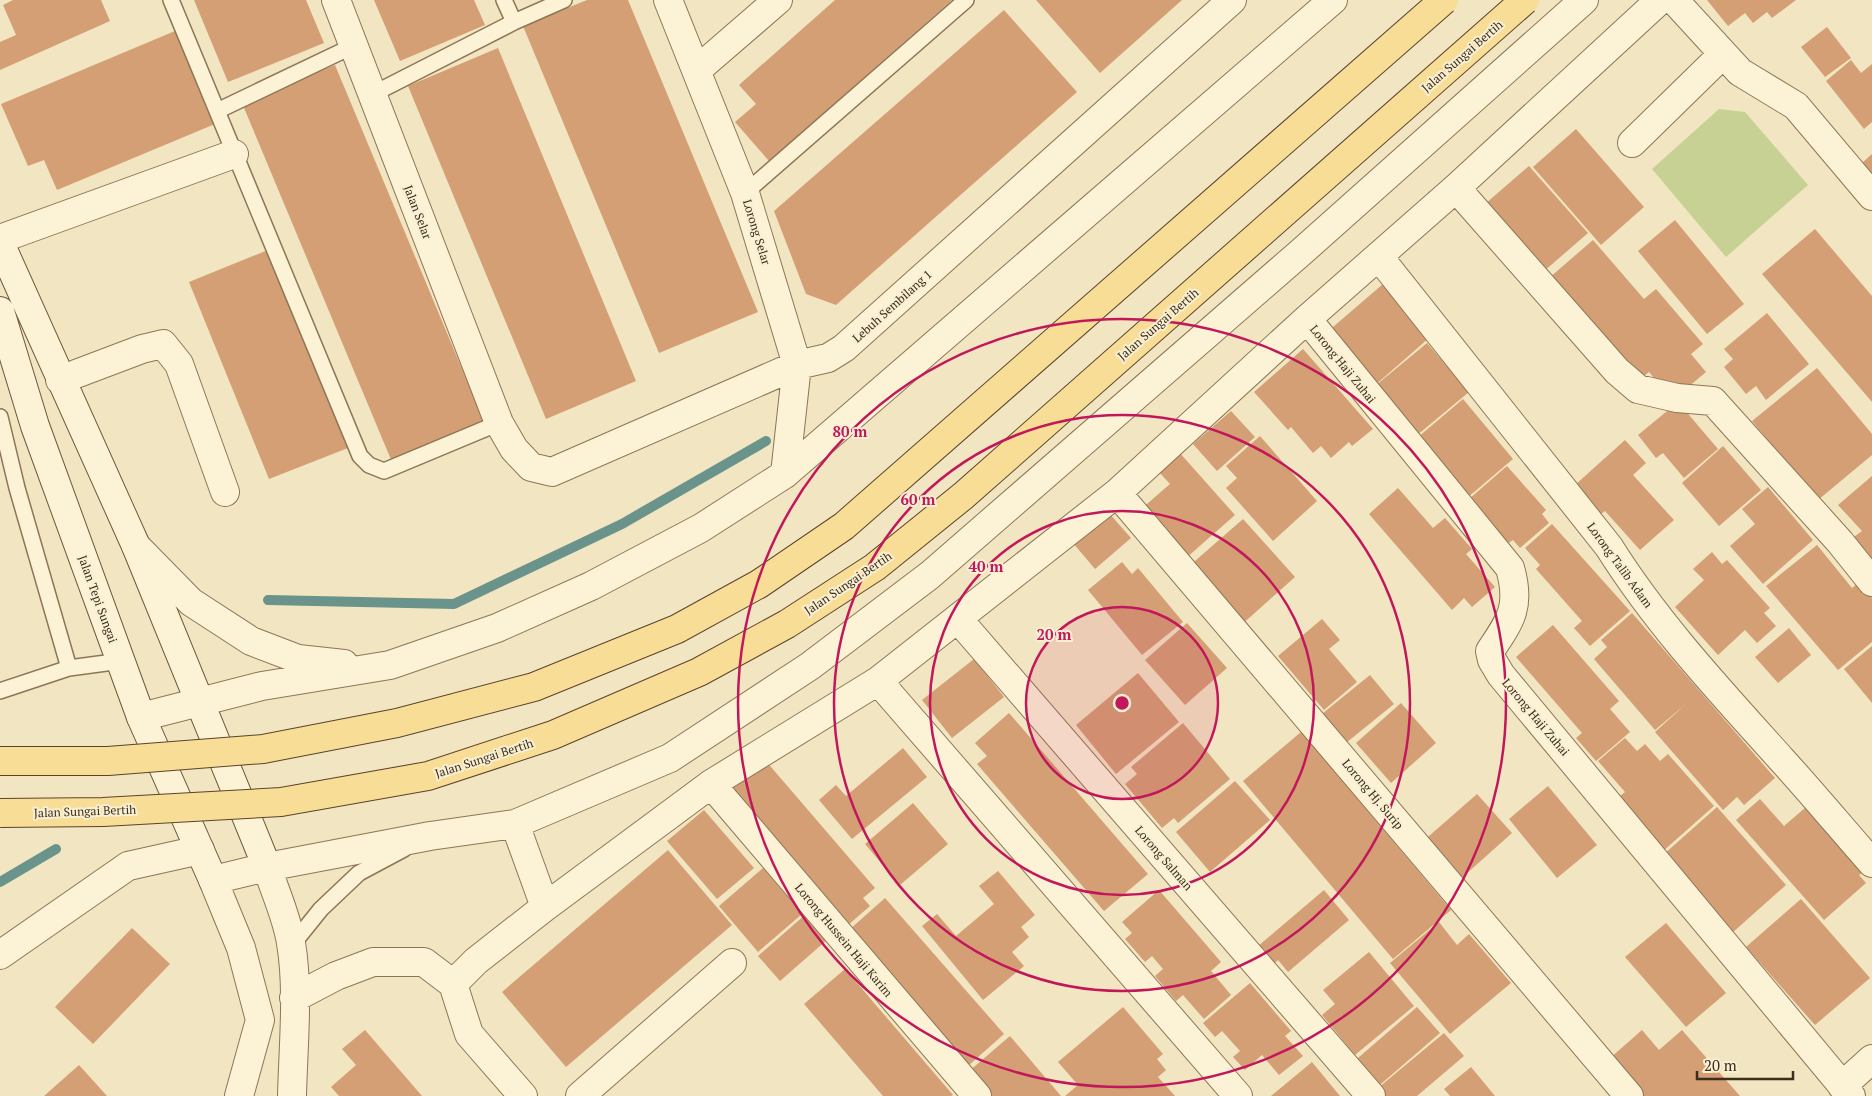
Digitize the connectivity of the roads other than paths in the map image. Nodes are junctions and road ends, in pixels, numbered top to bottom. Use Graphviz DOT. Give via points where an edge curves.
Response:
graph roads {
  1 [pos="171,0"];
  2 [pos="336,0"];
  3 [pos="504,0"];
  4 [pos="564,0"];
  5 [pos="668,0"];
  6 [pos="778,0"];
  7 [pos="966,0"];
  8 [pos="1232,0"];
  9 [pos="1333,0"];
  10 [pos="1444,0"];
  11 [pos="1526,0"];
  12 [pos="1584,0"];
  13 [pos="1660,0"];
  14 [pos="1674,0"];
  15 [pos="514,22"];
  16 [pos="353,46"];
  17 [pos="1723,54"];
  18 [pos="697,70"];
  19 [pos="373,94"];
  20 [pos="217,111"];
  21 [pos="1632,143"];
  22 [pos="234,154"];
  23 [pos="1456,188"];
  24 [pos="745,193"];
  25 [pos="1872,196"];
  26 [pos="0,239"];
  27 [pos="0,244"];
  28 [pos="1379,257"];
  29 [pos="0,311"];
  30 [pos="1307,319"];
  31 [pos="797,365"];
  32 [pos="60,380"];
  33 [pos="0,417"];
  34 [pos="499,424"];
  35 [pos="785,474"];
  36 [pos="225,492"];
  37 [pos="1117,492"];
  38 [pos="136,546"];
  39 [pos="1872,582"];
  40 [pos="958,619"];
  41 [pos="121,661"];
  42 [pos="390,665"];
  43 [pos="69,668"];
  44 [pos="878,681"];
  45 [pos="0,691"];
  46 [pos="201,703"];
  47 [pos="141,718"];
  48 [pos="0,761"];
  49 [pos="710,784"];
  50 [pos="0,813"];
  51 [pos="516,824"];
  52 [pos="430,836"];
  53 [pos="200,850"];
  54 [pos="1872,864"];
  55 [pos="267,867"];
  56 [pos="213,880"];
  57 [pos="545,907"];
  58 [pos="292,945"];
  59 [pos="0,955"];
  60 [pos="732,963"];
  61 [pos="453,984"];
  62 [pos="294,998"];
  63 [pos="1872,1059"];
  64 [pos="1846,1091"];
  65 [pos="239,1096"];
  66 [pos="292,1096"];
  67 [pos="523,1096"];
  68 [pos="580,1096"];
  69 [pos="976,1096"];
  70 [pos="1238,1096"];
  71 [pos="1371,1096"];
  72 [pos="1629,1096"];
  1 -- 20 [label="lane"];
  2 -- 16 [label="street, Jalan Selar"];
  3 -- 15 [label="lane"];
  4 -- 15 [label="lane"];
  5 -- 18 [label="street, Lorong Selar"];
  6 -- 18 [label="street"];
  7 -- 24 [label="lane"];
  8 -- 31 [label="street, Lebuh Sembilang 1" via="844,348 828,358"];
  9 -- 35 [label="street"];
  10 -- 48 [label="main road, bridge" via="844,526 760,584 677,629 534,687 398,723 263,749 108,761"];
  11 -- 50 [label="main road, Jalan Sungai Bertih, bridge" via="963,496 875,567 787,624 707,667 553,735 428,776 280,802 103,812"];
  12 -- 51 [label="street" via="930,576 810,666 670,758"];
  13 -- 23 [label="street"];
  14 -- 17 [label="street"];
  15 -- 19 [label="lane"];
  16 -- 19 [label="street, Jalan Selar"];
  16 -- 20 [label="lane"];
  17 -- 21 [label="street"];
  17 -- 25 [label="street" via="1740,72 1796,106"];
  18 -- 24 [label="street, Lorong Selar"];
  19 -- 34 [label="street, Jalan Selar"];
  20 -- 22 [label="lane"];
  22 -- 26 [label="street"];
  22 -- 34 [label="lane" via="360,456 369,465 384,471"];
  23 -- 28 [label="street"];
  23 -- 39 [label="street" via="1617,372 1638,389 1713,402"];
  24 -- 31 [label="street, Lorong Selar"];
  27 -- 32 [label="street"];
  28 -- 30 [label="street"];
  28 -- 54 [label="street, Lorong Talib Adam" via="1609,548 1638,592 1734,708"];
  29 -- 41 [label="street, Jalan Tepi Sungai" via="35,426"];
  30 -- 37 [label="street"];
  30 -- 64 [label="street, Lorong Haji Zuhai" via="1510,568 1516,589 1514,605 1508,624 1490,651 1501,675"];
  31 -- 34 [label="street, Lebuh Sembilang 1" via="552,472 531,467 514,449"];
  31 -- 35 [label="street, Lorong Selar"];
  32 -- 36 [label="street" via="163,344 180,364"];
  32 -- 38 [label="street"];
  33 -- 43 [label="lane"];
  35 -- 42 [label="street" via="701,528 591,586 497,628"];
  37 -- 40 [label="street"];
  37 -- 72 [label="street, Lorong Hj. Surip"];
  38 -- 42 [label="street" via="191,602 251,640 298,659"];
  38 -- 46 [label="street"];
  40 -- 44 [label="street"];
  40 -- 71 [label="street, Lorong Salman"];
  41 -- 43 [label="lane"];
  41 -- 47 [label="street, Jalan Tepi Sungai"];
  42 -- 46 [label="street" via="262,686"];
  43 -- 45 [label="lane"];
  44 -- 49 [label="street"];
  44 -- 70 [label="street"];
  46 -- 47 [label="street"];
  46 -- 55 [label="street"];
  47 -- 53 [label="street, Jalan Tepi Sungai"];
  49 -- 57 [label="street"];
  49 -- 69 [label="street, Lorong Hussein Haji Karim"];
  51 -- 52 [label="street"];
  51 -- 57 [label="street"];
  52 -- 55 [label="street"];
  52 -- 58 [label="lane" via="359,873 321,909"];
  53 -- 56 [label="street, Jalan Tepi Sungai"];
  53 -- 59 [label="street" via="128,866"];
  55 -- 56 [label="street"];
  55 -- 58 [label="street"];
  56 -- 65 [label="street, Jalan Tepi Sungai" via="241,948 260,1020"];
  57 -- 61 [label="street" via="476,961"];
  58 -- 62 [label="street"];
  60 -- 68 [label="street"];
  61 -- 62 [label="street" via="424,962 373,962 336,976"];
  61 -- 67 [label="street" via="469,1034"];
  62 -- 66 [label="street"];
  63 -- 64 [label="street"];
}
